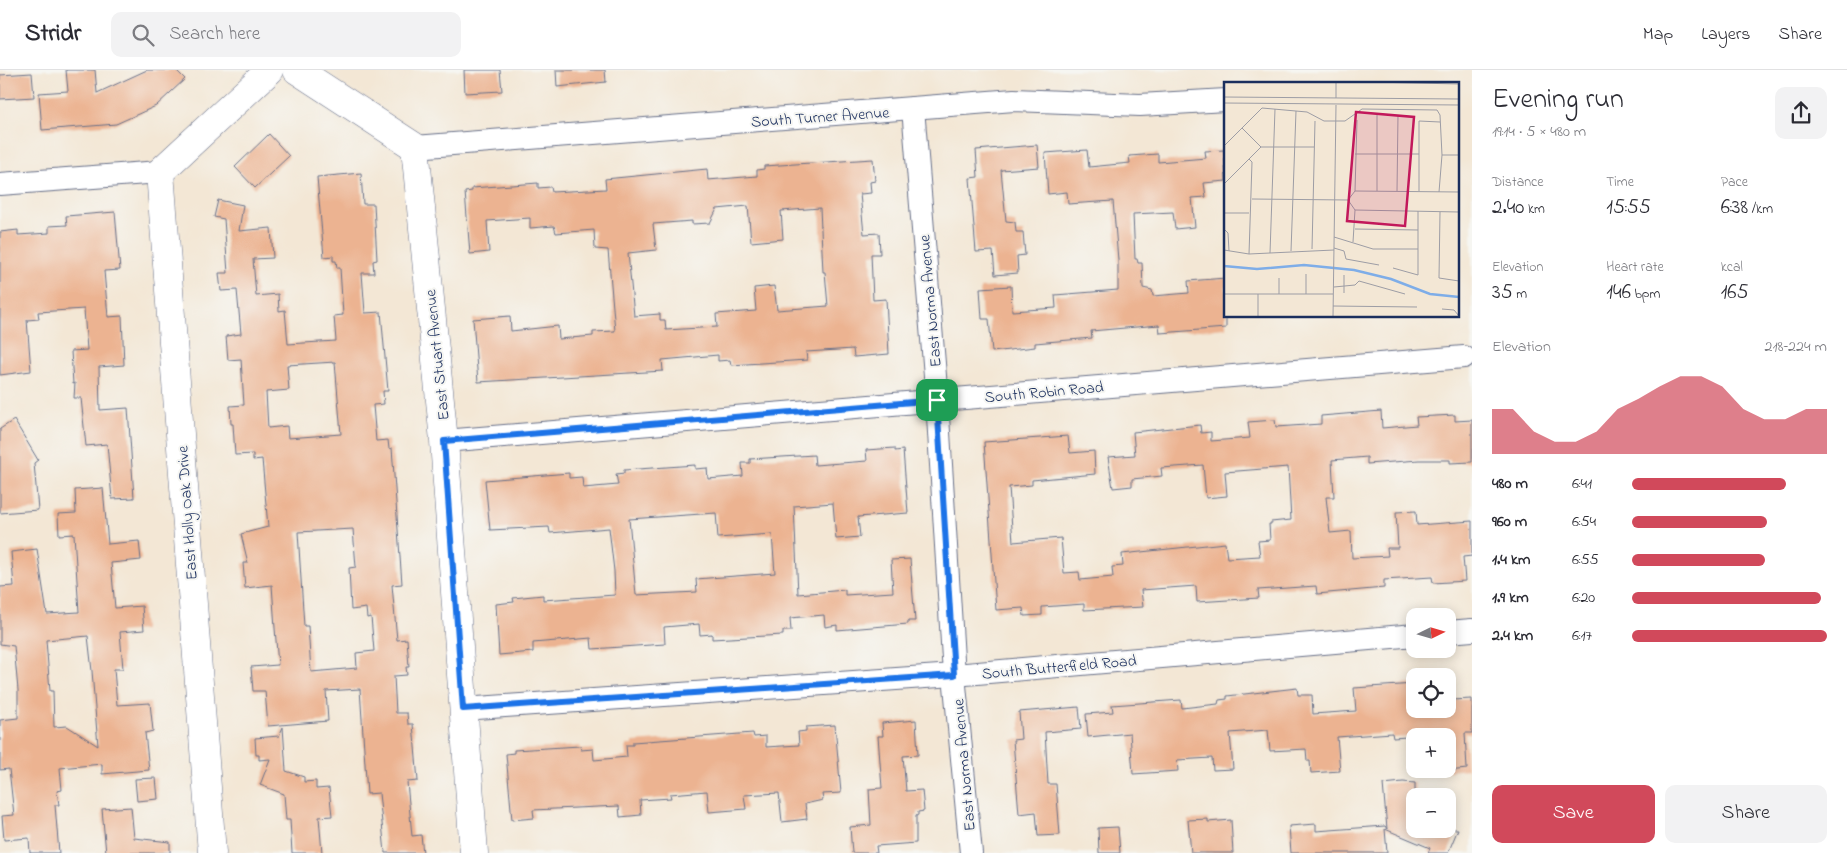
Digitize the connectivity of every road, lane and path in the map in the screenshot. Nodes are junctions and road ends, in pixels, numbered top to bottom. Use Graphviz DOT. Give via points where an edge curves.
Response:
graph roads {
  1 [pos="270,70"];
  2 [pos="298,70"];
  3 [pos="1224,100"];
  4 [pos="912,108"];
  5 [pos="415,147"];
  6 [pos="160,172"];
  7 [pos="0,184"];
  8 [pos="1464,357"];
  9 [pos="937,400"];
  10 [pos="444,441"];
  11 [pos="1472,630"];
  12 [pos="1456,631"];
  13 [pos="1406,636"];
  14 [pos="954,675"];
  15 [pos="463,709"];
  16 [pos="212,853"];
  17 [pos="474,853"];
  18 [pos="971,853"];
  1 -- 6 [label="street"];
  2 -- 5 [label="street"];
  3 -- 4 [label="street, South Turner Avenue" via="1140,105 1014,100"];
  4 -- 5 [label="street, South Turner Avenue"];
  4 -- 9 [label="street, East Norma Avenue"];
  5 -- 10 [label="street, East Stuart Avenue"];
  6 -- 7 [label="street"];
  6 -- 16 [label="street, East Holly Oak Drive"];
  8 -- 9 [label="street, South Robin Road"];
  9 -- 10 [label="street, South Robin Road"];
  9 -- 14 [label="street, East Norma Avenue"];
  10 -- 15 [label="street, East Stuart Avenue"];
  11 -- 12 [label="street"];
  13 -- 14 [label="street, South Butterfield Road"];
  14 -- 15 [label="street, South Butterfield Road"];
  14 -- 18 [label="street, East Norma Avenue"];
  15 -- 17 [label="street, East Stuart Avenue"];
}
